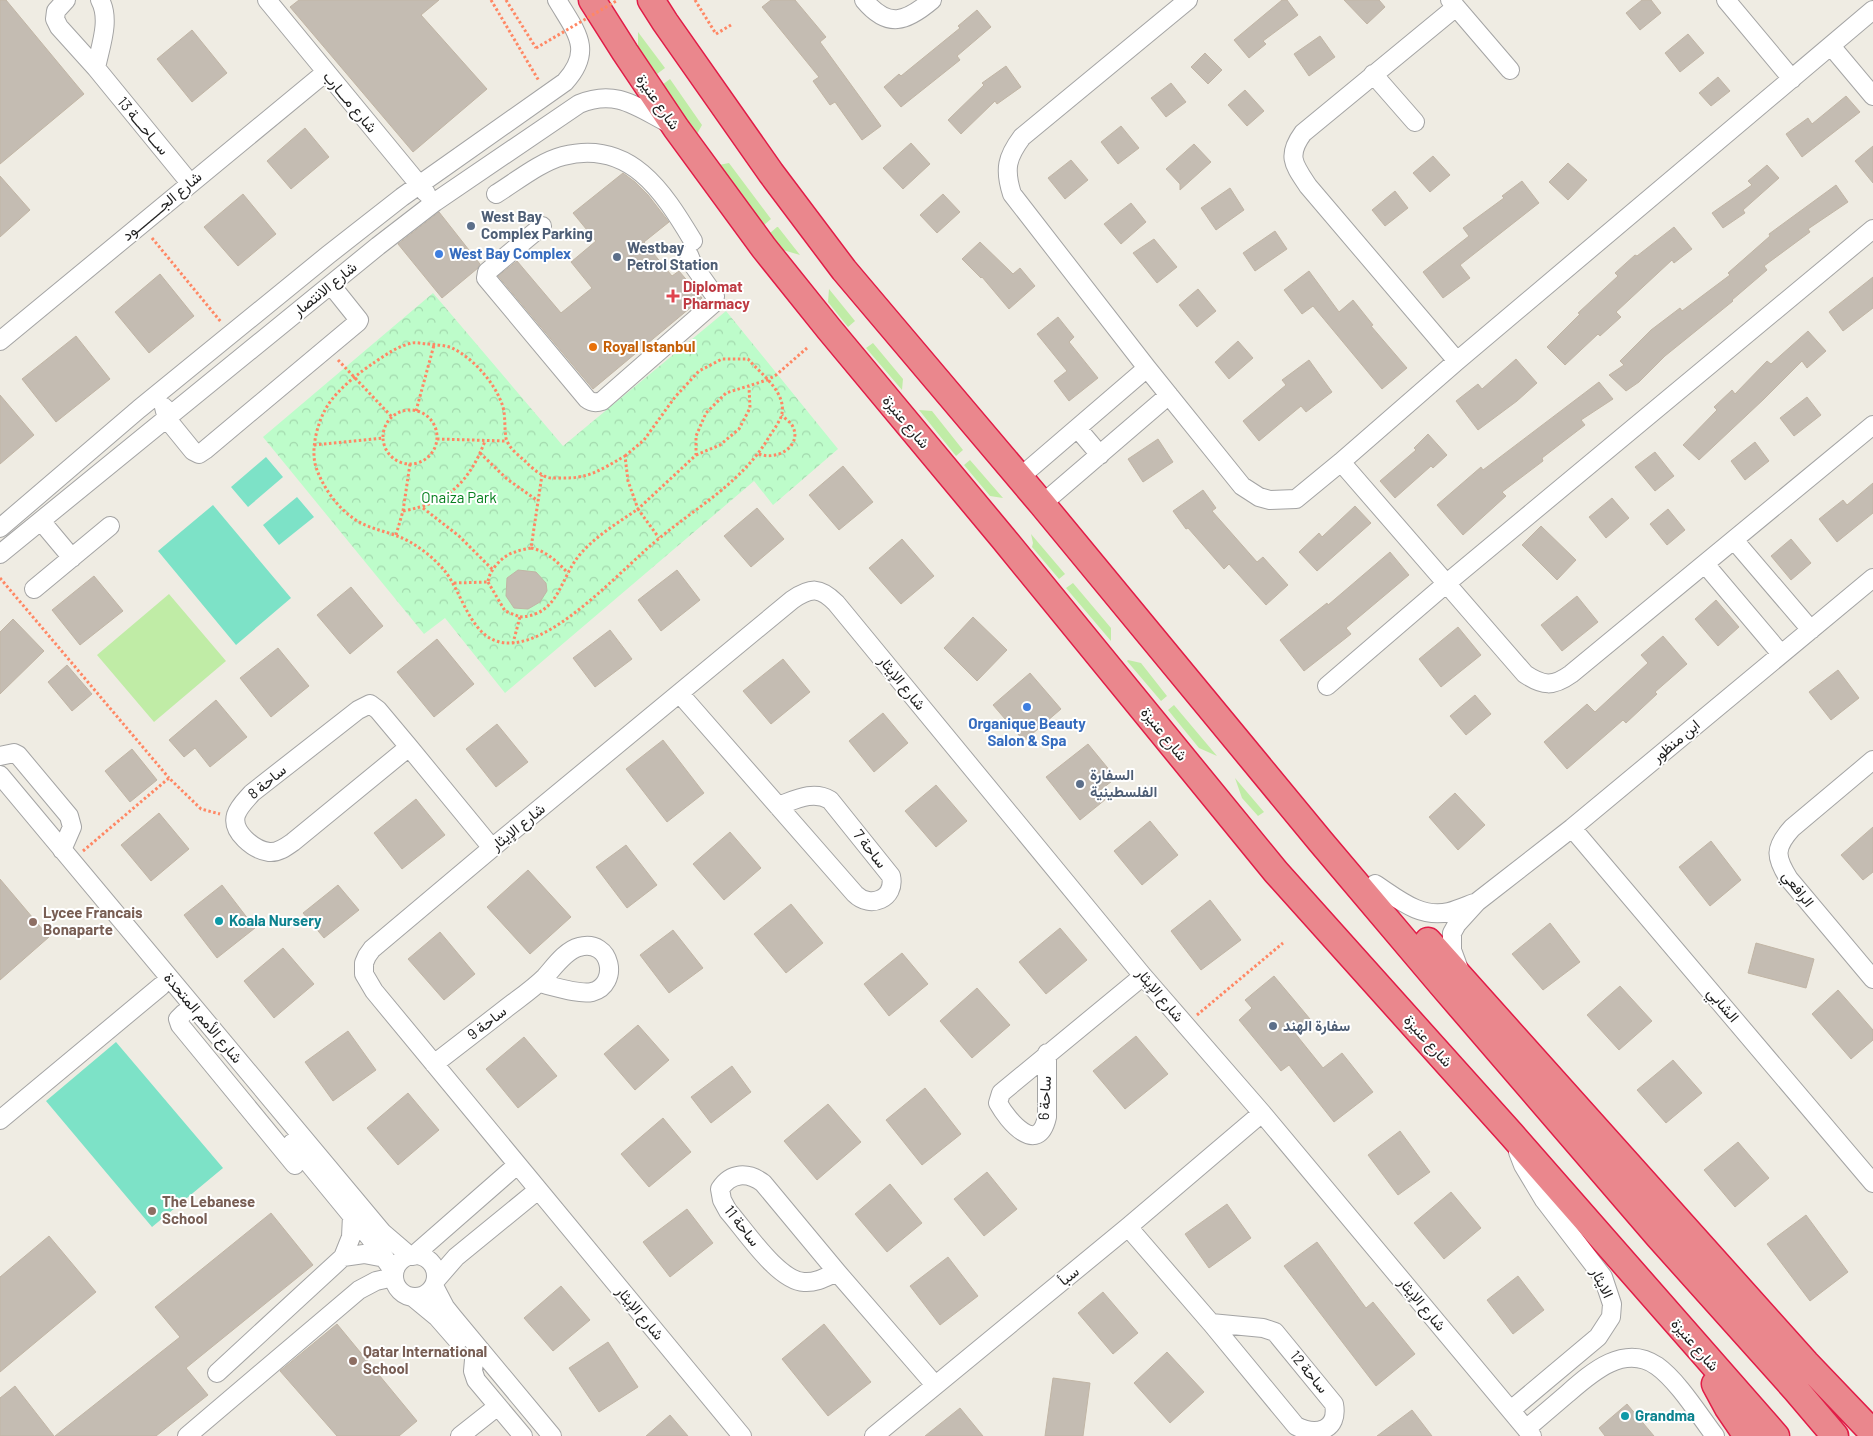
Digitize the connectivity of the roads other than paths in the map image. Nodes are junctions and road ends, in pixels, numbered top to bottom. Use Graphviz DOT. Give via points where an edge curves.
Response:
graph roads {
  1 [pos="66,0"];
  2 [pos="100,0"];
  3 [pos="557,0"];
  4 [pos="592,0"];
  5 [pos="652,0"];
  6 [pos="864,0"];
  7 [pos="932,0"];
  8 [pos="1188,0"];
  9 [pos="1726,0"];
  10 [pos="269,1"];
  11 [pos="1453,4"];
  12 [pos="1873,10"];
  13 [pos="1832,46"];
  14 [pos="96,68"];
  15 [pos="1510,70"];
  16 [pos="326,72"];
  17 [pos="1373,74"];
  18 [pos="1792,79"];
  19 [pos="1873,96"];
  20 [pos="1415,122"];
  21 [pos="676,128"];
  22 [pos="190,183"];
  23 [pos="419,184"];
  24 [pos="496,194"];
  25 [pos="435,202"];
  26 [pos="542,226"];
  27 [pos="1873,229"];
  28 [pos="331,285"];
  29 [pos="0,341"];
  30 [pos="1456,361"];
  31 [pos="1147,368"];
  32 [pos="160,392"];
  33 [pos="1169,395"];
  34 [pos="167,418"];
  35 [pos="1873,425"];
  36 [pos="1078,429"];
  37 [pos="1100,455"];
  38 [pos="1341,462"];
  39 [pos="1019,478"];
  40 [pos="1042,504"];
  41 [pos="41,521"];
  42 [pos="110,526"];
  43 [pos="0,528"];
  44 [pos="1734,540"];
  45 [pos="0,554"];
  46 [pos="72,558"];
  47 [pos="1705,564"];
  48 [pos="1873,578"];
  49 [pos="1447,583"];
  50 [pos="34,589"];
  51 [pos="1811,630"];
  52 [pos="1781,654"];
  53 [pos="1327,686"];
  54 [pos="680,694"];
  55 [pos="409,747"];
  56 [pos="0,756"];
  57 [pos="1873,760"];
  58 [pos="0,775"];
  59 [pos="0,793"];
  60 [pos="778,806"];
  61 [pos="1572,828"];
  62 [pos="1321,842"];
  63 [pos="492,848"];
  64 [pos="67,855"];
  65 [pos="1375,884"];
  66 [pos="1477,902"];
  67 [pos="1143,976"];
  68 [pos="1873,980"];
  69 [pos="539,983"];
  70 [pos="1467,984"];
  71 [pos="161,986"];
  72 [pos="1047,1053"];
  73 [pos="434,1064"];
  74 [pos="1262,1113"];
  75 [pos="0,1120"];
  76 [pos="1512,1135"];
  77 [pos="517,1165"];
  78 [pos="1873,1183"];
  79 [pos="538,1190"];
  80 [pos="352,1216"];
  81 [pos="1128,1227"];
  82 [pos="411,1256"];
  83 [pos="343,1257"];
  84 [pos="391,1269"];
  85 [pos="837,1272"];
  86 [pos="435,1283"];
  87 [pos="414,1298"];
  88 [pos="1211,1323"];
  89 [pos="1690,1340"];
  90 [pos="474,1360"];
  91 [pos="217,1372"];
  92 [pos="935,1386"];
  93 [pos="498,1406"];
  94 [pos="1511,1410"];
  95 [pos="1529,1432"];
  96 [pos="1873,1433"];
  97 [pos="187,1436"];
  98 [pos="460,1436"];
  99 [pos="523,1436"];
  100 [pos="538,1436"];
  101 [pos="552,1436"];
  102 [pos="742,1436"];
  103 [pos="874,1436"];
  104 [pos="1715,1436"];
  105 [pos="1747,1436"];
  106 [pos="1776,1436"];
  107 [pos="1834,1436"];
  1 -- 14 [label="street, ســاحـــة 13" via="56,11 55,20"];
  2 -- 14 [label="street" via="105,16"];
  3 -- 23 [label="street, شارع الانتصار" via="580,45 580,59 575,71 565,82"];
  4 -- 21 [label="highway, شارع عنيزة"];
  5 -- 39 [label="highway" via="771,173 844,270"];
  6 -- 7 [label="street" via="880,16 890,20 916,13"];
  8 -- 31 [label="street" via="1022,137 1007,164 1007,180 1012,194"];
  9 -- 18 [label="street"];
  10 -- 16 [label="street, شارع مـــارب"];
  11 -- 15 [label="street"];
  11 -- 17 [label="street"];
  12 -- 13 [label="street"];
  13 -- 18 [label="street"];
  13 -- 19 [label="street"];
  14 -- 22 [label="street, ســاحـــة 13"];
  16 -- 22 [label="street, شارع الجــــــــود"];
  16 -- 23 [label="street, شارع مـــارب"];
  17 -- 20 [label="street"];
  17 -- 30 [label="street" via="1302,133 1294,145 1292,156 1308,186"];
  18 -- 30 [label="street"];
  21 -- 25 [label="street, شارع الانتصار" via="615,98 589,100"];
  21 -- 76 [label="highway, شارع عنيزة" via="764,248 829,329 1276,872"];
  22 -- 29 [label="street, شارع الجــــــــود"];
  23 -- 25 [label="street, شارع مـــارب"];
  23 -- 32 [label="street, شارع الانتصار"];
  24 -- 26 [label="street" via="562,156 586,152 632,164 645,174 677,214 691,248 693,265 715,296 714,303 602,401 591,402 486,278 487,272"];
  25 -- 28 [label="street, شارع الانتصار"];
  27 -- 49 [label="street"];
  28 -- 34 [label="street, شارع الانتصار"];
  28 -- 34 [label="street" via="359,321 199,454"];
  30 -- 38 [label="street"];
  31 -- 33 [label="street"];
  31 -- 36 [label="street"];
  32 -- 34 [label="street"];
  32 -- 43 [label="street, شارع الانتصار"];
  33 -- 37 [label="street"];
  33 -- 38 [label="street" via="1242,486 1259,497 1296,499"];
  34 -- 41 [label="street, شارع الانتصار"];
  35 -- 44 [label="street"];
  36 -- 37 [label="street"];
  36 -- 39 [label="street"];
  37 -- 40 [label="street"];
  38 -- 49 [label="street"];
  39 -- 40 [label="highway"];
  40 -- 62 [label="highway"];
  41 -- 45 [label="street, شارع الانتصار"];
  41 -- 46 [label="street"];
  42 -- 46 [label="street"];
  44 -- 47 [label="street"];
  44 -- 51 [label="street"];
  46 -- 50 [label="street"];
  47 -- 49 [label="street" via="1561,682 1548,684 1525,674"];
  47 -- 52 [label="street"];
  48 -- 51 [label="street, ابن منظور"];
  49 -- 53 [label="street"];
  51 -- 52 [label="street, ابن منظور"];
  52 -- 61 [label="street, ابن منظور"];
  54 -- 60 [label="street, ساحة 7"];
  54 -- 63 [label="street, شارع الإيثار"];
  54 -- 67 [label="street, شارع الإيثار" via="792,600 804,592 822,591 836,603"];
  55 -- 55 [label="street, ساحة 8" via="374,706 363,706 252,793 235,817 237,828 245,840 257,848 270,852 281,850"];
  55 -- 63 [label="street, ساحة 8"];
  56 -- 64 [label="street" via="18,755 70,816 72,827"];
  57 -- 68 [label="street, الرافعي" via="1792,828 1778,851 1780,866 1789,879"];
  58 -- 64 [label="street, شارع الأمم المتحدة"];
  59 -- 71 [label="street, شارع الأمم المتحدة"];
  60 -- 60 [label="street, ساحة 7" via="861,900 871,903 890,891 893,884 891,876 830,800 814,794"];
  61 -- 66 [label="street, ابن منظور"];
  61 -- 78 [label="street, الشابي"];
  62 -- 65 [label="highway"];
  62 -- 107 [label="highway"];
  63 -- 73 [label="street, شارع الإيثار" via="378,944 364,963 364,974 369,984"];
  64 -- 82 [label="street, شارع الأمم المتحدة" via="382,1232"];
  65 -- 66 [label="street, ابن منظور" via="1417,911 1434,914 1448,913"];
  65 -- 70 [label="highway"];
  66 -- 70 [label="street, ابن منظور" via="1452,933 1452,950"];
  67 -- 72 [label="street"];
  67 -- 74 [label="street, شارع الإيثار"];
  69 -- 73 [label="street, ساحة 9"];
  70 -- 96 [label="highway" via="1806,1363"];
  71 -- 75 [label="street"];
  71 -- 80 [label="street, شارع الأمم المتحدة"];
  73 -- 77 [label="street, شارع الإيثار"];
  74 -- 81 [label="street, سبأ"];
  74 -- 94 [label="street, شارع الإيثار"];
  76 -- 89 [label="highway, شارع عنيزة"];
  76 -- 94 [label="street, الايثار" via="1523,1165 1544,1200 1603,1277 1612,1304 1611,1317 1598,1337"];
  77 -- 79 [label="street, شارع الإيثار"];
  77 -- 82 [label="street"];
  79 -- 86 [label="street" via="456,1257"];
  79 -- 102 [label="street, شارع الإيثار"];
  80 -- 83 [label="street" via="351,1237"];
  80 -- 84 [label="street, شارع الأمم المتحدة"];
  81 -- 88 [label="street, ساحة 12"];
  81 -- 92 [label="street, سبأ"];
  82 -- 84 [label="street"];
  82 -- 86 [label="street" via="429,1260 435,1269"];
  83 -- 84 [label="street" via="364,1254"];
  83 -- 91 [label="street"];
  84 -- 87 [label="street" via="401,1292"];
  84 -- 97 [label="street" via="359,1290"];
  85 -- 85 [label="street, ساحة 11" via="763,1183 747,1174 726,1181 720,1189 722,1200 776,1269 790,1279 802,1282 817,1281"];
  85 -- 92 [label="street, ساحة 11"];
  86 -- 87 [label="street" via="426,1295"];
  86 -- 101 [label="street" via="453,1317"];
  87 -- 90 [label="street" via="448,1329"];
  88 -- 88 [label="street, ساحة 12" via="1296,1426 1303,1432 1318,1434 1330,1426 1334,1420 1334,1404 1275,1332"];
  89 -- 105 [label="highway"];
  89 -- 106 [label="highway, شارع عنيزة"];
  90 -- 93 [label="street" via="476,1380"];
  90 -- 100 [label="street"];
  92 -- 103 [label="street, سبأ"];
  93 -- 98 [label="street"];
  93 -- 99 [label="street"];
  94 -- 95 [label="street, شارع الإيثار"];
  95 -- 104 [label="street, شارع الإيثار" via="1605,1364 1634,1358 1656,1365 1669,1376"];
}
